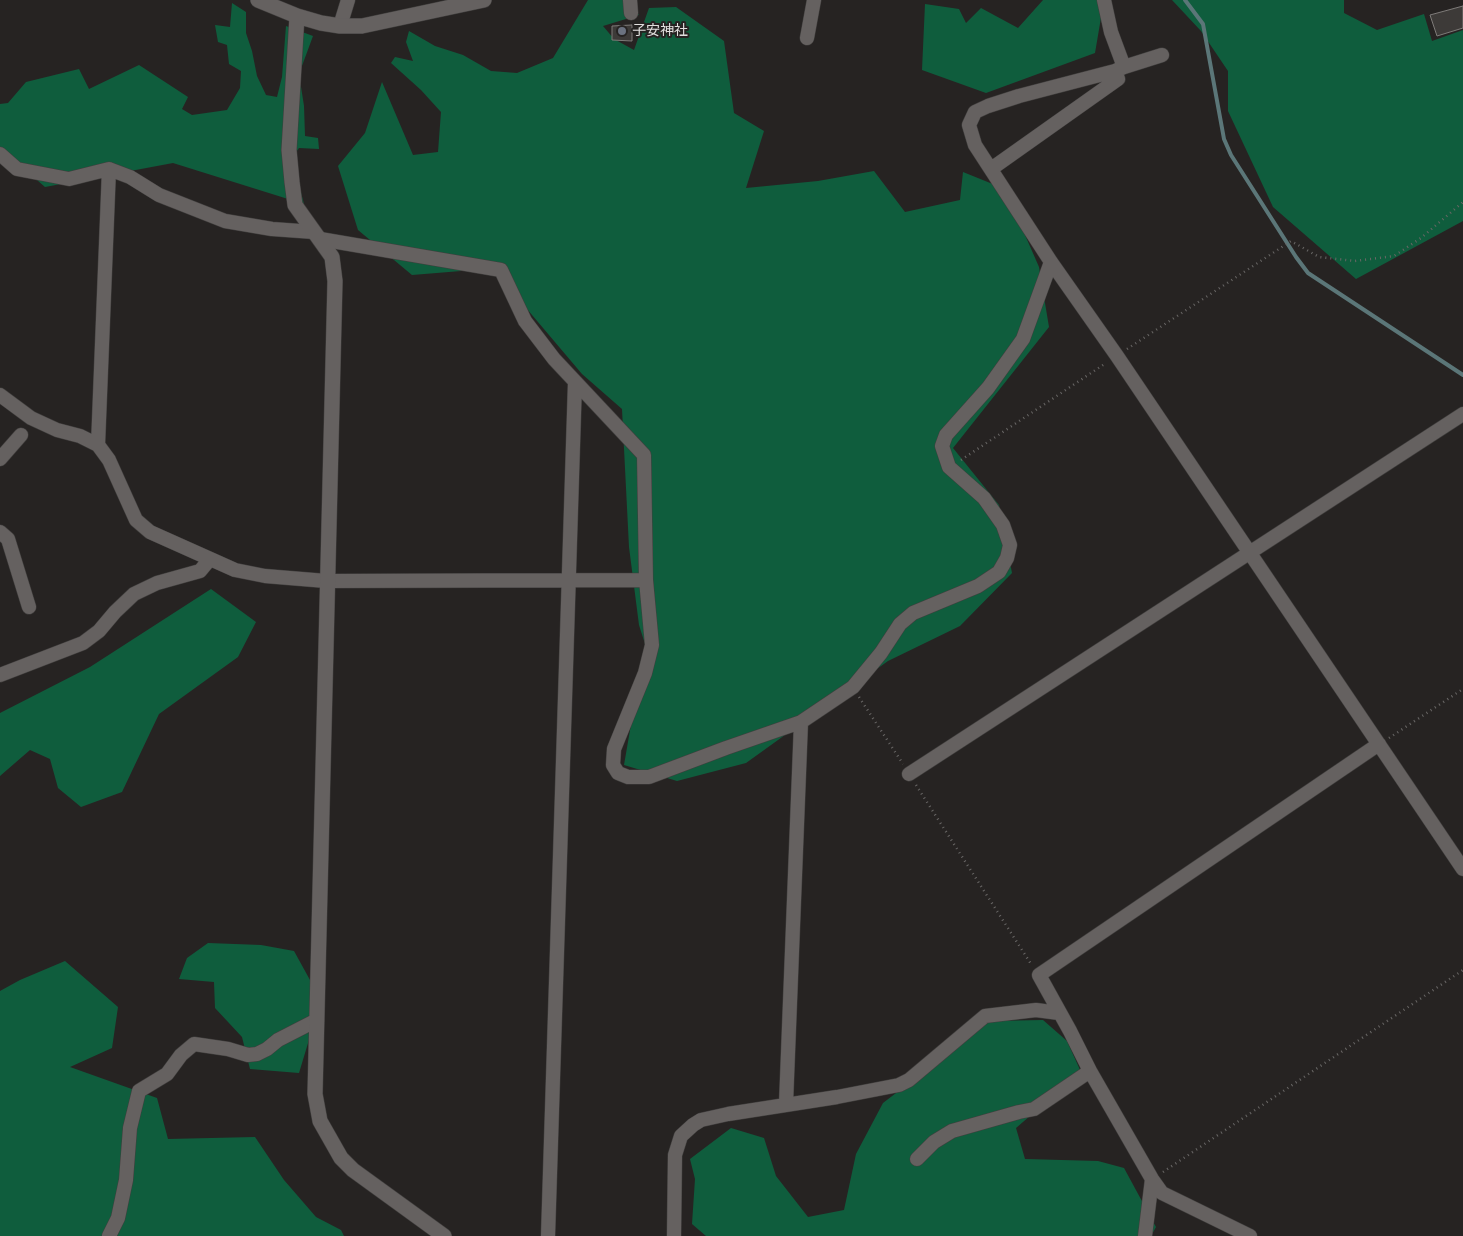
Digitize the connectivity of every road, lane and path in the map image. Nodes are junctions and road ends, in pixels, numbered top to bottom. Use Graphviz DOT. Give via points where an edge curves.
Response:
graph roads {
  1 [pos="258,0"];
  2 [pos="348,0"];
  3 [pos="484,0"];
  4 [pos="814,0"];
  5 [pos="1104,0"];
  6 [pos="297,16"];
  7 [pos="340,26"];
  8 [pos="807,38"];
  9 [pos="1162,55"];
  10 [pos="1120,69"];
  11 [pos="0,154"];
  12 [pos="109,168"];
  13 [pos="991,169"];
  14 [pos="1463,202"];
  15 [pos="317,235"];
  16 [pos="1051,262"];
  17 [pos="1117,356"];
  18 [pos="575,382"];
  19 [pos="0,395"];
  20 [pos="1463,414"];
  21 [pos="21,435"];
  22 [pos="98,445"];
  23 [pos="0,459"];
  24 [pos="949,467"];
  25 [pos="0,532"];
  26 [pos="1250,552"];
  27 [pos="210,559"];
  28 [pos="569,580"];
  29 [pos="646,580"];
  30 [pos="326,581"];
  31 [pos="29,607"];
  32 [pos="0,674"];
  33 [pos="853,687"];
  34 [pos="1463,689"];
  35 [pos="801,722"];
  36 [pos="1380,744"];
  37 [pos="909,774"];
  38 [pos="1463,869"];
  39 [pos="1463,970"];
  40 [pos="1039,975"];
  41 [pos="1059,1013"];
  42 [pos="317,1020"];
  43 [pos="1090,1072"];
  44 [pos="786,1104"];
  45 [pos="917,1159"];
  46 [pos="1152,1179"];
  47 [pos="109,1236"];
  48 [pos="444,1236"];
  49 [pos="548,1236"];
  50 [pos="674,1236"];
  51 [pos="1145,1236"];
  52 [pos="1250,1236"];
  1 -- 6 [label="street"];
  2 -- 7 [label="street"];
  3 -- 7 [label="street" via="362,26"];
  4 -- 8 [label="street"];
  5 -- 10 [label="street"];
  6 -- 7 [label="street"];
  6 -- 15 [label="street" via="289,150 296,205"];
  9 -- 10 [label="street"];
  10 -- 13 [label="street" via="1118,80"];
  10 -- 13 [label="street" via="1019,96 975,112 969,125 975,145"];
  11 -- 12 [label="street" via="17,169 69,179"];
  12 -- 15 [label="street" via="159,195 225,221"];
  12 -- 22 [label="street"];
  13 -- 16 [label="street"];
  14 -- 17 [label="path" via="1394,256 1355,261 1319,257 1291,241"];
  15 -- 18 [label="street" via="501,270 525,321"];
  15 -- 30 [label="street" via="332,257 335,281"];
  16 -- 17 [label="street"];
  16 -- 24 [label="street" via="1023,339 988,388 946,435 942,446"];
  17 -- 24 [label="path"];
  17 -- 26 [label="street"];
  18 -- 28 [label="street"];
  18 -- 29 [label="street" via="644,455"];
  19 -- 22 [label="street" via="31,418"];
  20 -- 26 [label="street"];
  21 -- 23 [label="street"];
  22 -- 27 [label="street" via="109,460 136,520 150,532"];
  24 -- 33 [label="street" via="984,498 1003,525 1010,545 1007,558 999,572 978,586 913,613 900,624"];
  25 -- 31 [label="street" via="8,539"];
  26 -- 36 [label="street"];
  26 -- 37 [label="street"];
  27 -- 30 [label="street" via="235,570 265,576"];
  27 -- 32 [label="street" via="200,571 157,583 134,594 83,643"];
  28 -- 29 [label="street"];
  28 -- 30 [label="street"];
  28 -- 49 [label="street"];
  29 -- 35 [label="street" via="652,645 645,672 614,749 613,765 618,773 628,777 649,777"];
  30 -- 42 [label="street"];
  33 -- 35 [label="street"];
  33 -- 37 [label="path"];
  34 -- 36 [label="path"];
  35 -- 44 [label="street"];
  36 -- 38 [label="street"];
  36 -- 40 [label="street"];
  37 -- 40 [label="path"];
  39 -- 46 [label="path"];
  40 -- 41 [label="street"];
  41 -- 43 [label="street"];
  41 -- 44 [label="street" via="1036,1010 985,1016 899,1085"];
  42 -- 47 [label="street" via="257,1054 194,1044 167,1074 139,1091 130,1128 126,1180 118,1218"];
  42 -- 48 [label="street" via="315,1094 320,1121 341,1158"];
  43 -- 45 [label="street" via="1034,1109 952,1131 934,1142"];
  43 -- 46 [label="street"];
  44 -- 50 [label="street" via="702,1120 681,1136 675,1155"];
  46 -- 51 [label="street"];
  46 -- 52 [label="street" via="1162,1193"];
}
